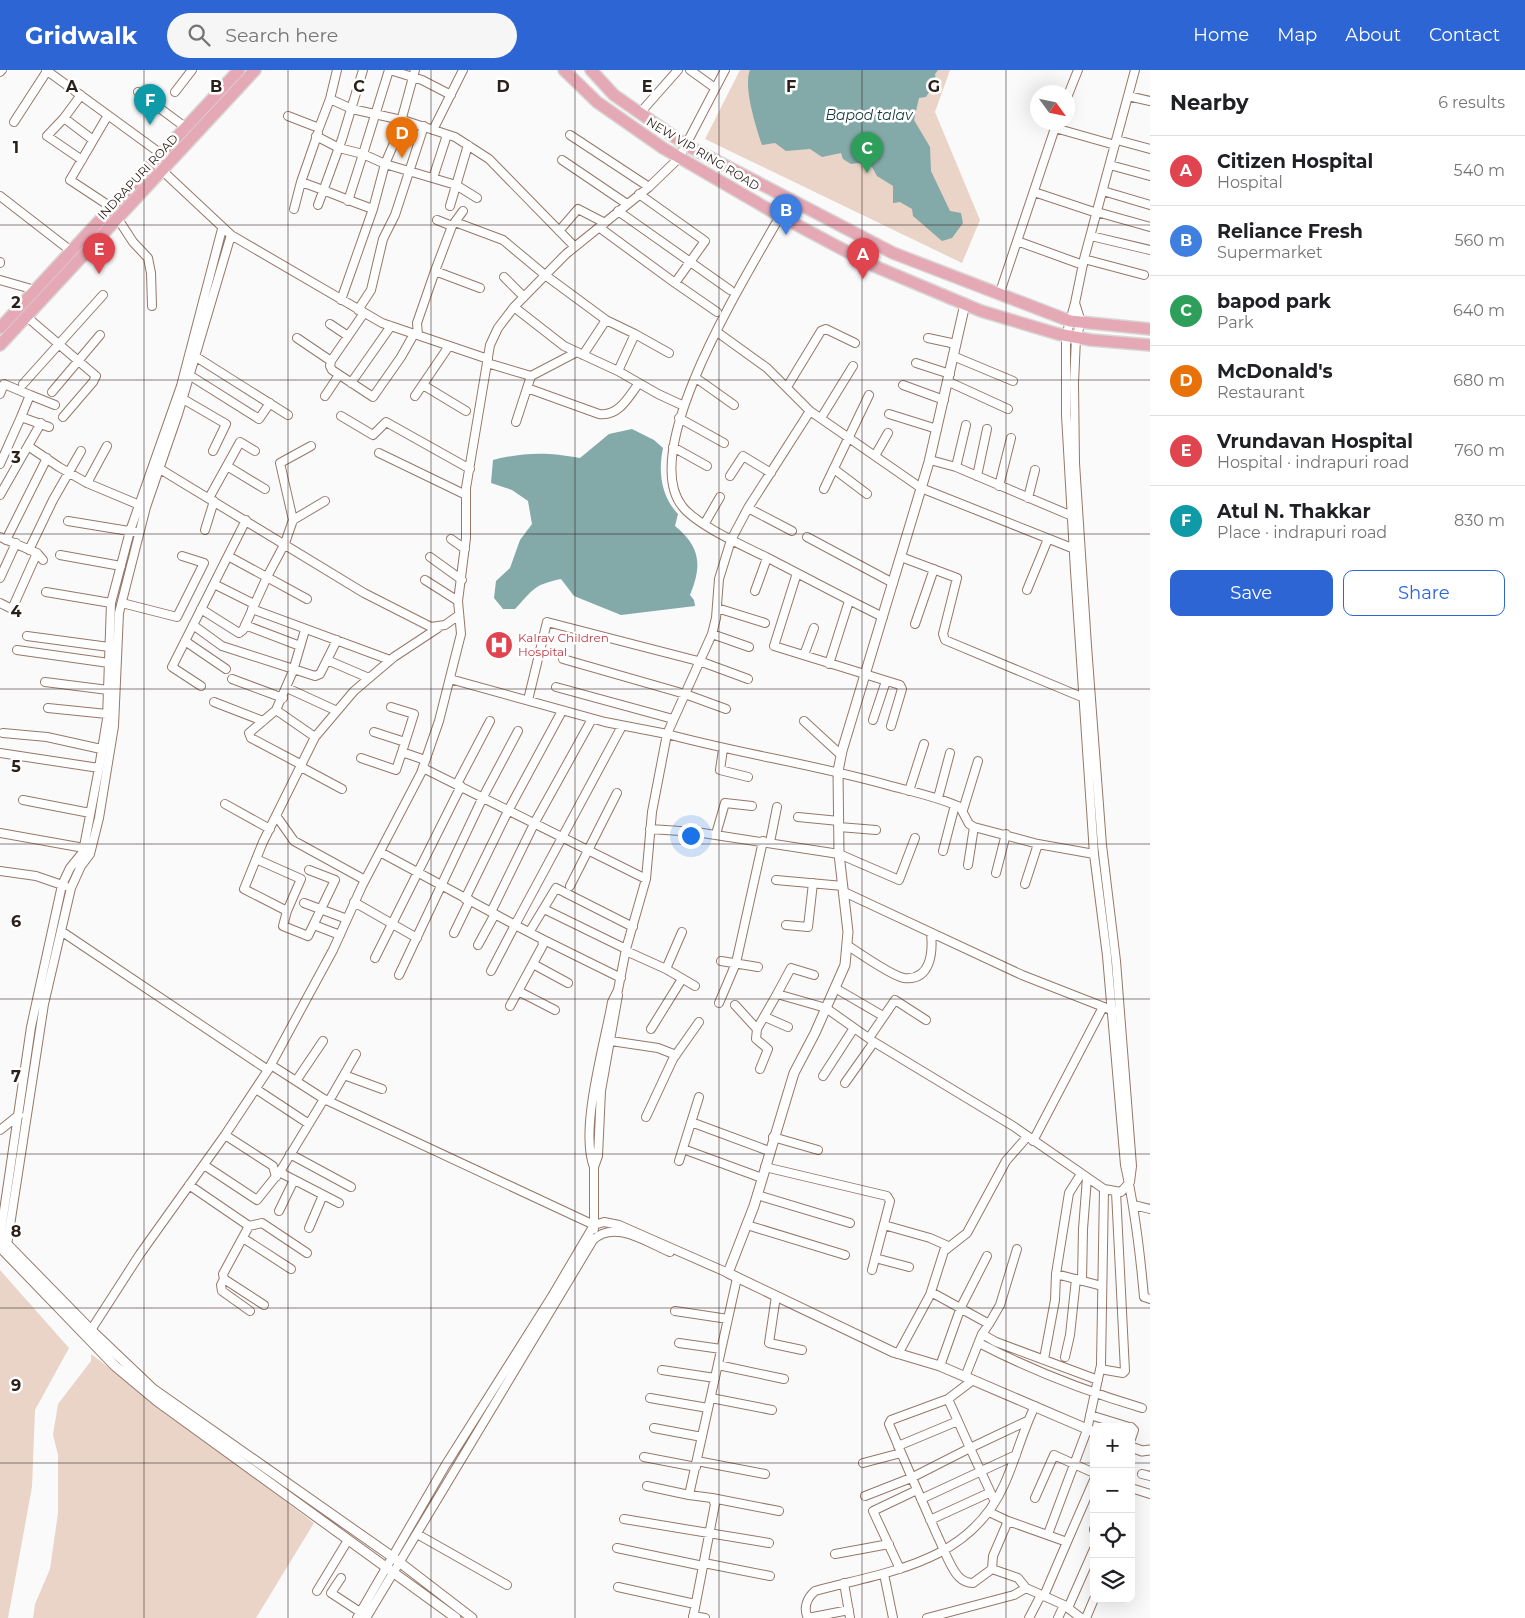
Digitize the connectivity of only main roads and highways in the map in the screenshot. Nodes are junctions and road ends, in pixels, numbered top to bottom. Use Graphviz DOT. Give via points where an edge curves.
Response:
graph roads {
  1 [pos="239,70"];
  2 [pos="255,70"];
  3 [pos="564,70"];
  4 [pos="591,70"];
  5 [pos="0,328"];
  6 [pos="1150,329"];
  7 [pos="0,345"];
  8 [pos="1150,345"];
  1 -- 5 [label="main road, INDRAPURI ROAD"];
  2 -- 7 [label="main road, INDRAPURI ROAD"];
  3 -- 8 [label="main road, NEW VIP RING ROAD" via="597,102 679,158 874,266 964,304 1071,337"];
  4 -- 6 [label="main road, NEW VIP RING ROAD" via="614,95 686,145 893,253 1075,321"];
}
